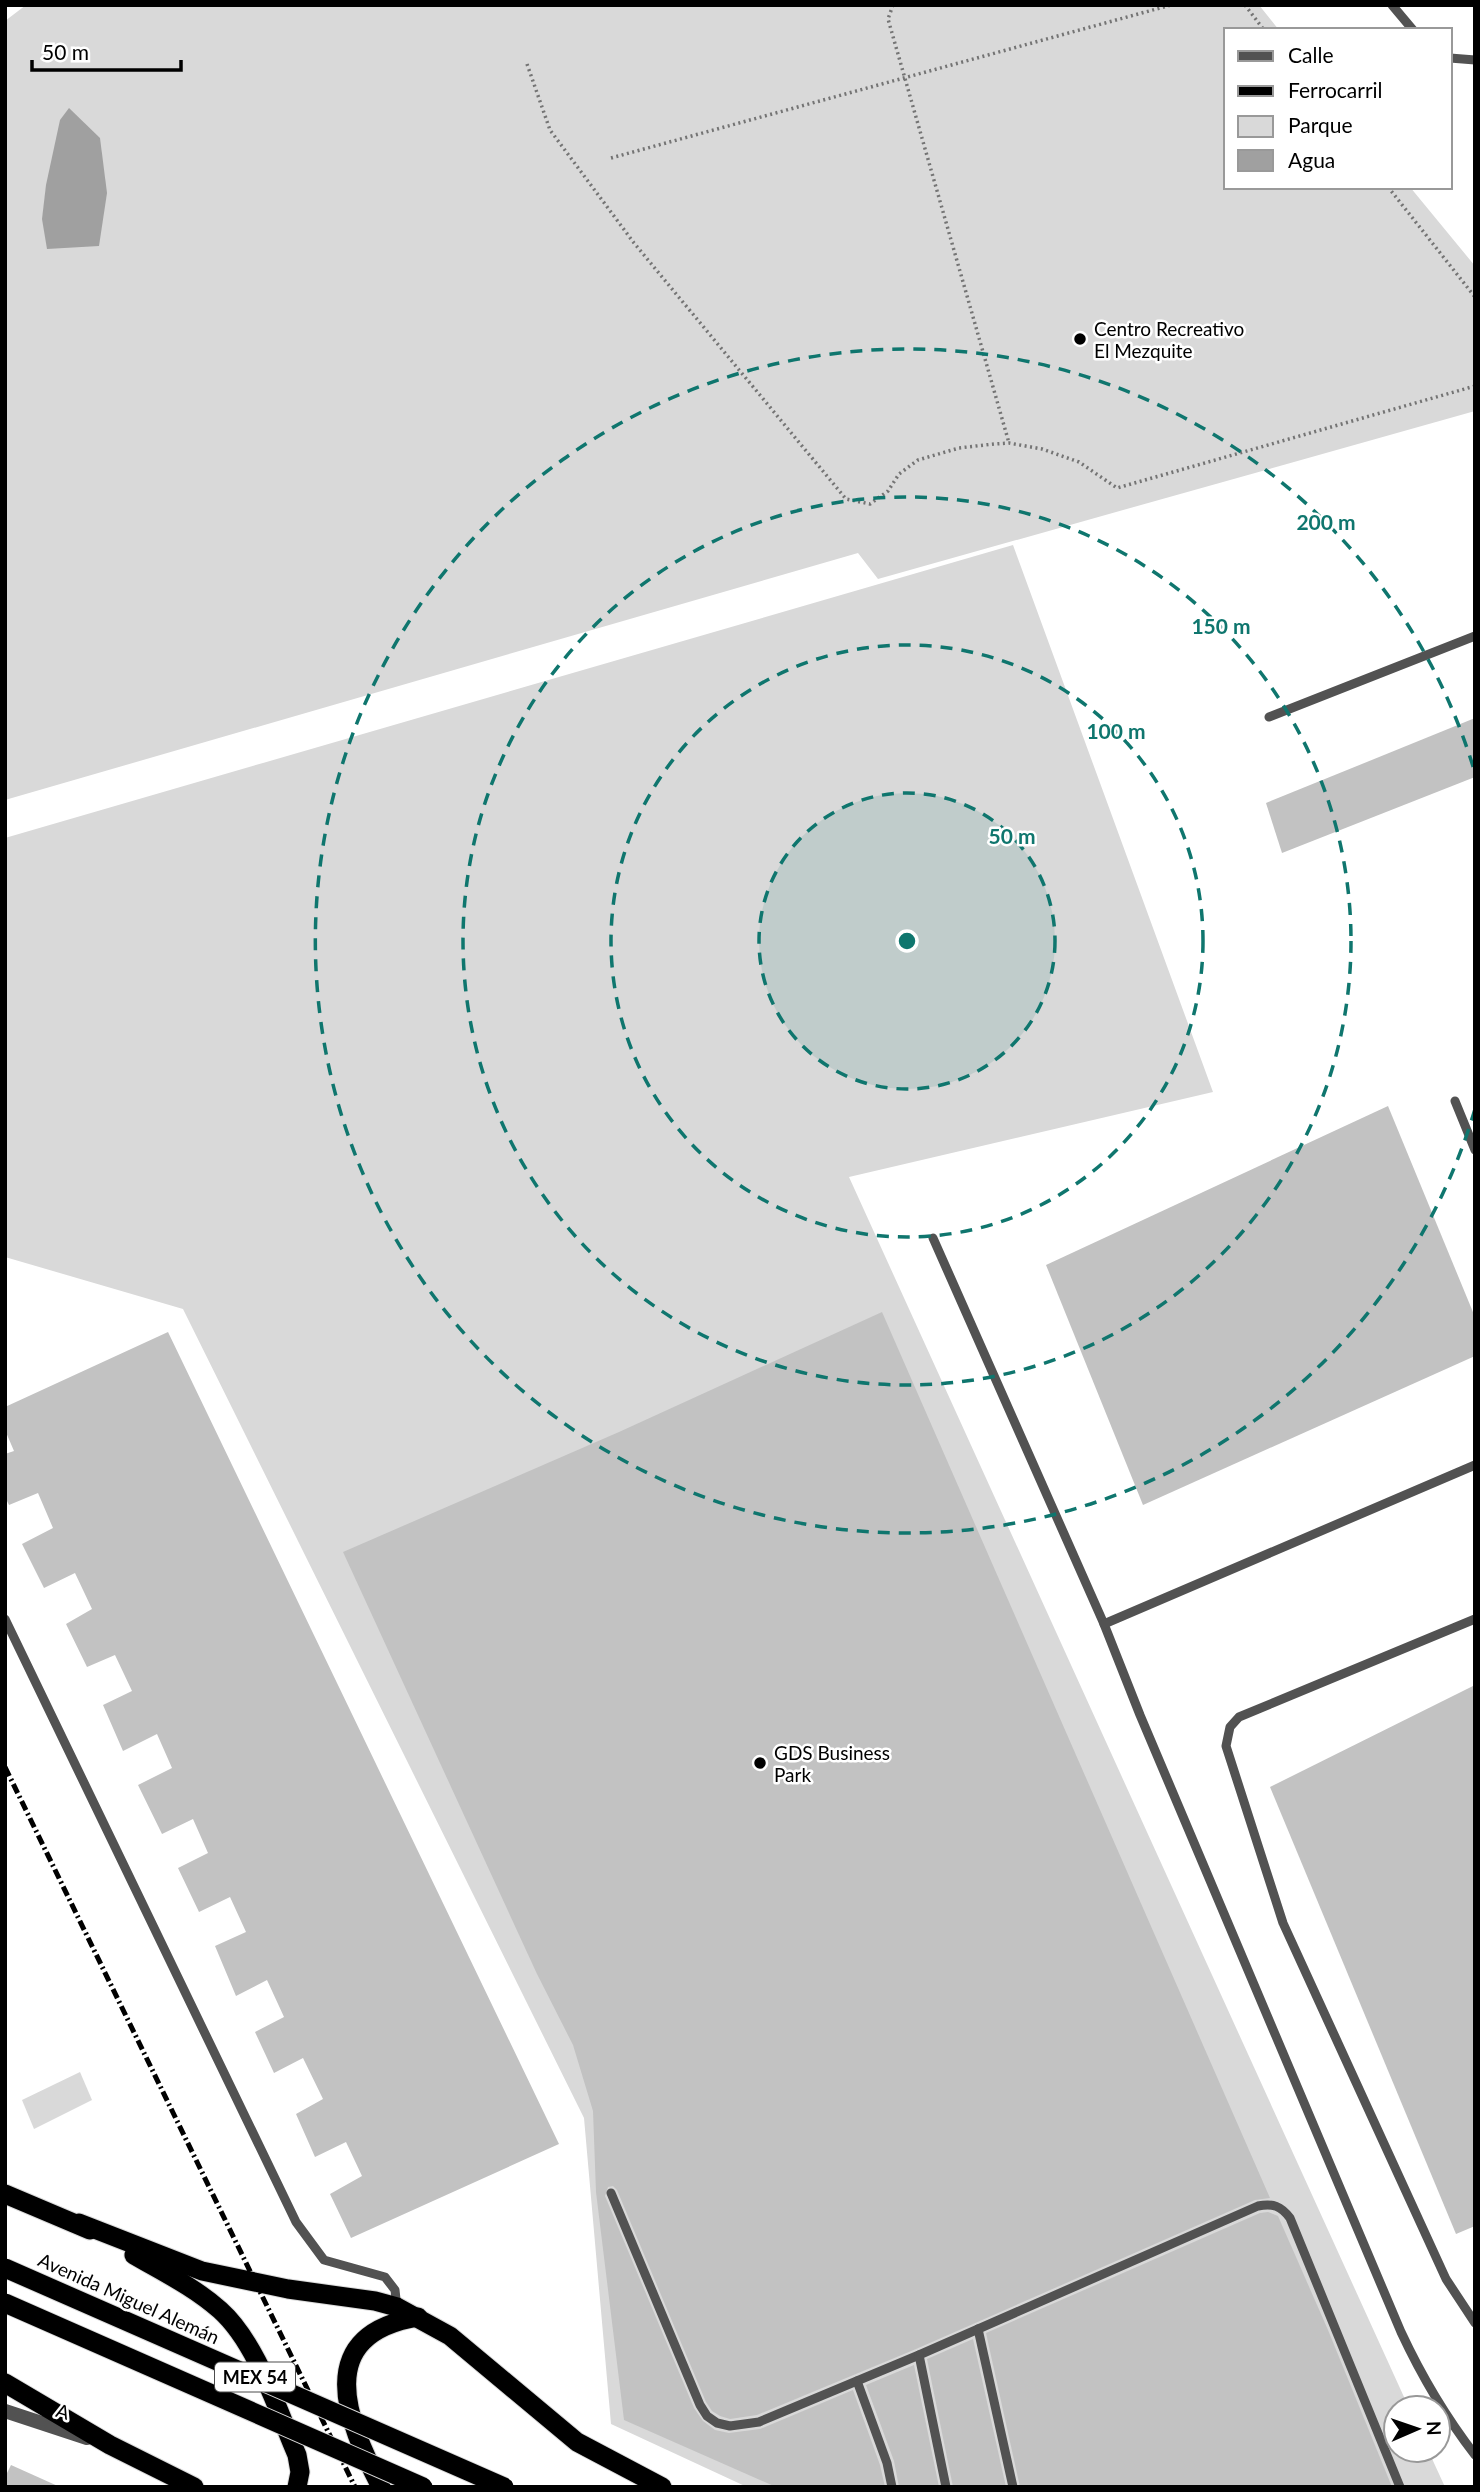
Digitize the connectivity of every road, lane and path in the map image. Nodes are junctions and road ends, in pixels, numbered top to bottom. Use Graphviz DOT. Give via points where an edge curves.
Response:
graph roads {
  1 [pos="893,5"];
  2 [pos="1171,5"];
  3 [pos="1245,5"];
  4 [pos="1392,5"];
  5 [pos="1262,28"];
  6 [pos="1411,28"];
  7 [pos="1452,58"];
  8 [pos="1475,60"];
  9 [pos="527,64"];
  10 [pos="905,79"];
  11 [pos="611,158"];
  12 [pos="1390,189"];
  13 [pos="1475,297"];
  14 [pos="1475,386"];
  15 [pos="1009,443"];
  16 [pos="1475,636"];
  17 [pos="1269,717"];
  18 [pos="1455,1101"];
  19 [pos="1475,1150"];
  20 [pos="933,1238"];
  21 [pos="1475,1465"];
  22 [pos="5,1619"];
  23 [pos="1475,1619"];
  24 [pos="1104,1624"];
  25 [pos="611,2193"];
  26 [pos="5,2194"];
  27 [pos="79,2223"];
  28 [pos="5,2268"];
  29 [pos="5,2303"];
  30 [pos="397,2314"];
  31 [pos="1475,2323"];
  32 [pos="978,2329"];
  33 [pos="919,2354"];
  34 [pos="858,2381"];
  35 [pos="5,2383"];
  36 [pos="5,2411"];
  37 [pos="110,2445"];
  38 [pos="1475,2455"];
  39 [pos="194,2487"];
  40 [pos="297,2487"];
  41 [pos="381,2487"];
  42 [pos="424,2487"];
  43 [pos="504,2487"];
  44 [pos="663,2487"];
  45 [pos="892,2487"];
  46 [pos="946,2487"];
  47 [pos="1013,2487"];
  48 [pos="1400,2487"];
  1 -- 10 [label="path" via="888,19"];
  2 -- 10 [label="path"];
  3 -- 5 [label="path"];
  4 -- 6 [label="lane"];
  7 -- 8 [label="lane"];
  9 -- 15 [label="path" via="550,131 634,243 846,499 870,503 918,460"];
  10 -- 11 [label="path"];
  10 -- 15 [label="path"];
  12 -- 13 [label="path"];
  14 -- 15 [label="path" via="1117,488 1079,462"];
  16 -- 17 [label="lane"];
  18 -- 19 [label="lane"];
  20 -- 24 [label="lane"];
  21 -- 24 [label="lane"];
  22 -- 30 [label="lane" via="296,2222 324,2259 385,2277 395,2290"];
  23 -- 31 [label="lane" via="1239,1717 1230,1727 1226,1746 1283,1923 1446,2278"];
  24 -- 38 [label="lane" via="1401,2332 1422,2377"];
  25 -- 34 [label="lane" via="707,2416 730,2426 759,2422"];
  26 -- 27 [label="highway"];
  27 -- 30 [label="highway" via="202,2271 375,2301"];
  27 -- 40 [label="highway" via="187,2286 239,2331 297,2455"];
  28 -- 43 [label="highway, Avenida Miguel Alemán / MEX 54, bridge"];
  29 -- 42 [label="highway, MEX 54, bridge"];
  30 -- 41 [label="highway" via="359,2346 345,2382 352,2424"];
  30 -- 44 [label="highway" via="418,2317 461,2345 577,2442"];
  32 -- 33 [label="lane"];
  32 -- 47 [label="lane"];
  32 -- 48 [label="lane" via="1258,2206 1278,2206 1290,2218"];
  33 -- 34 [label="lane"];
  33 -- 46 [label="lane"];
  34 -- 45 [label="lane"];
  35 -- 37 [label="highway"];
  36 -- 37 [label="street, A"];
  37 -- 39 [label="highway"];
}
